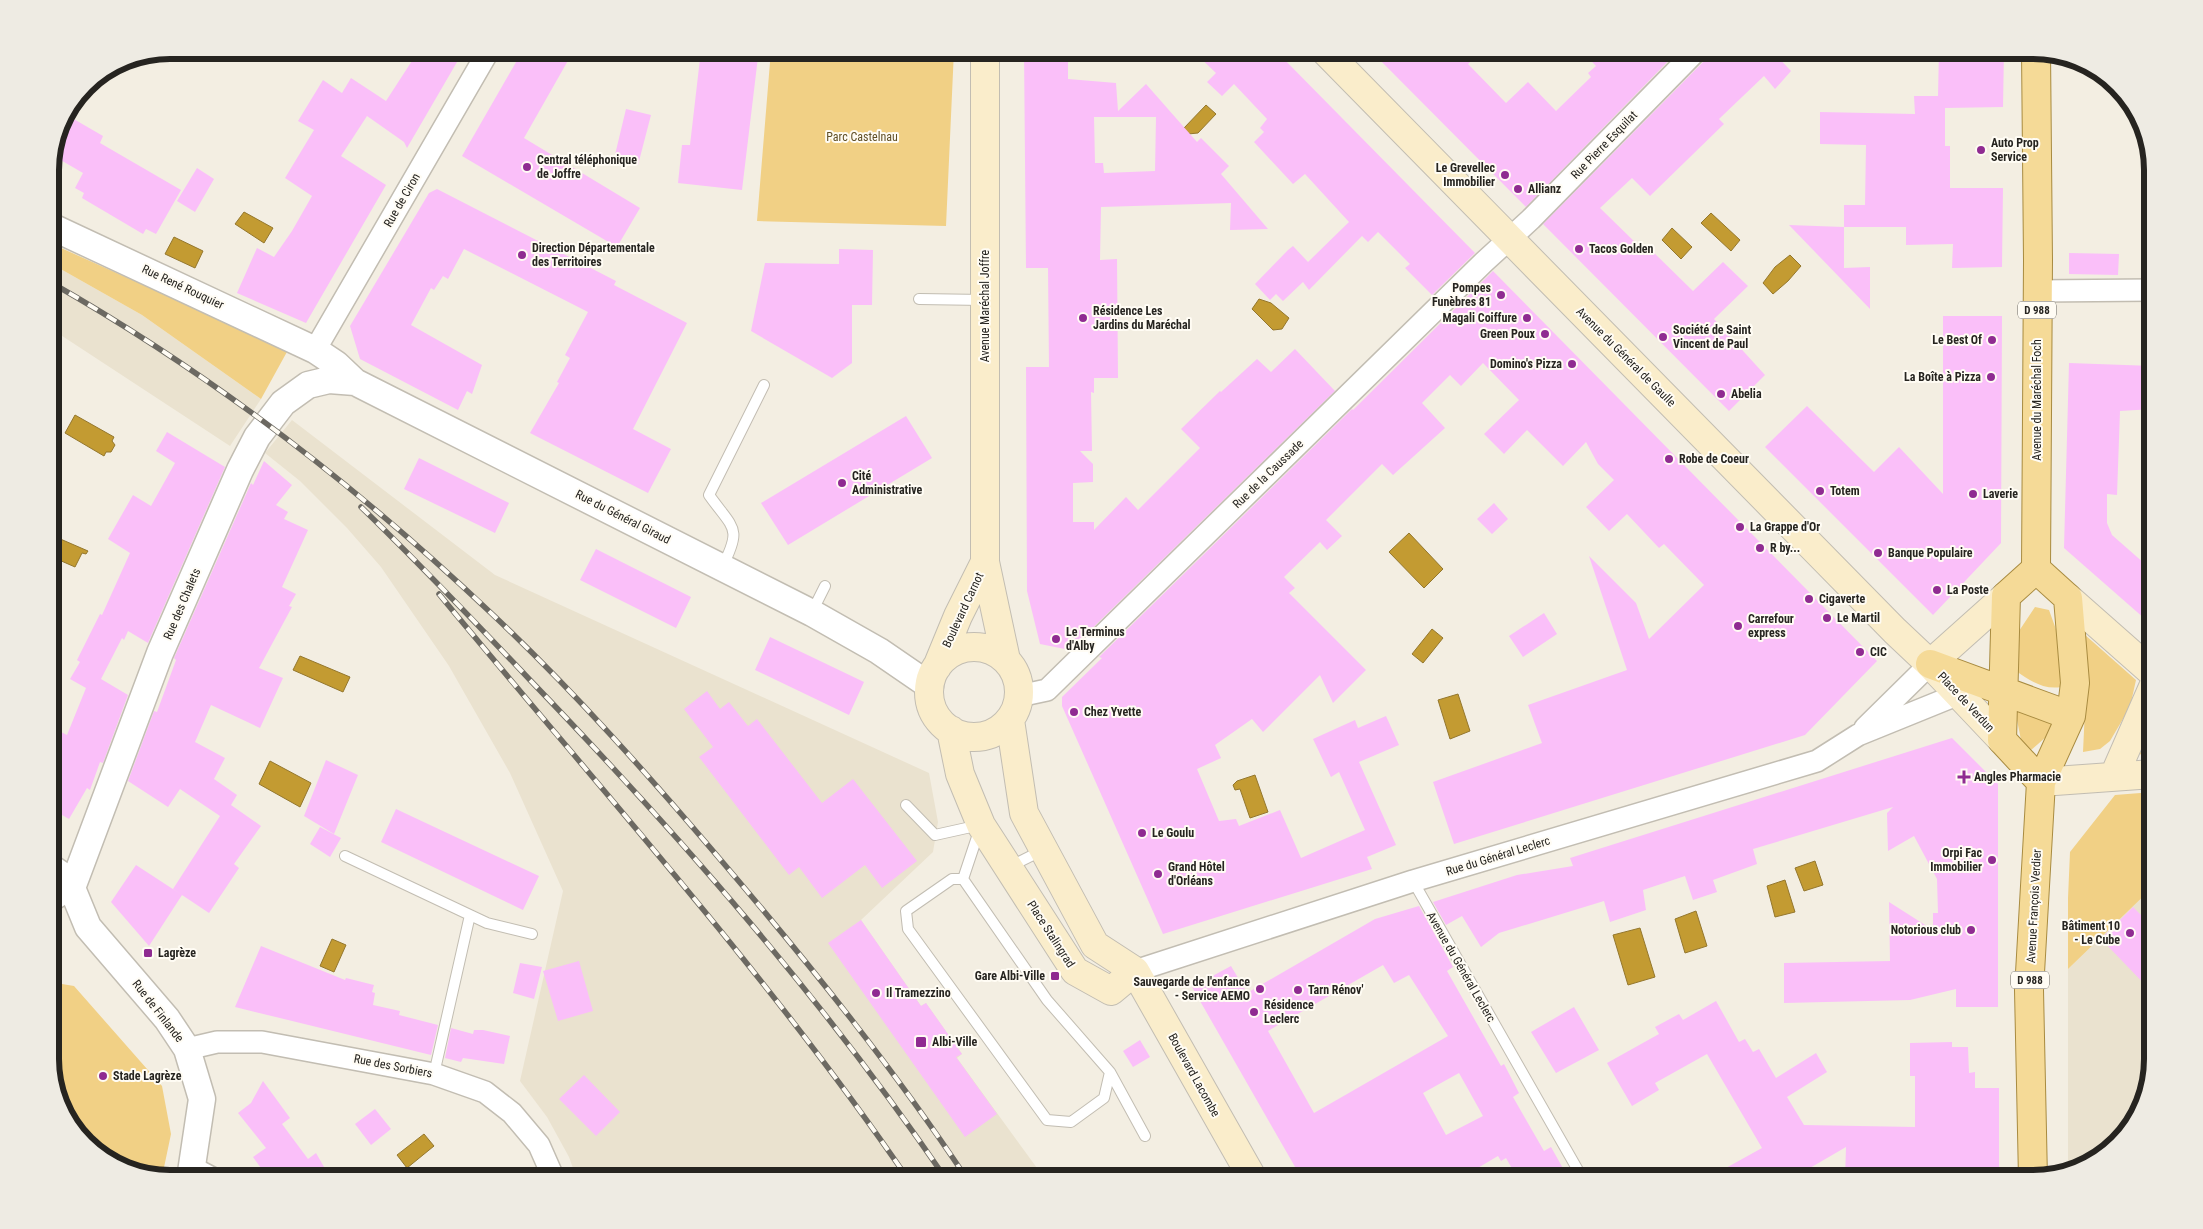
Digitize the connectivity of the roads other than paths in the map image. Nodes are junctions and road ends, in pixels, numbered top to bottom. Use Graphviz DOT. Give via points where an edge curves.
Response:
graph roads {
  1 [pos="484,59"];
  2 [pos="985,59"];
  3 [pos="1333,59"];
  4 [pos="1688,59"];
  5 [pos="2036,59"];
  6 [pos="59,230"];
  7 [pos="1511,238"];
  8 [pos="2144,290"];
  9 [pos="2037,291"];
  10 [pos="918,299"];
  11 [pos="985,300"];
  12 [pos="315,350"];
  13 [pos="355,382"];
  14 [pos="764,385"];
  15 [pos="985,562"];
  16 [pos="722,567"];
  17 [pos="2036,569"];
  18 [pos="825,586"];
  19 [pos="2006,596"];
  20 [pos="2068,598"];
  21 [pos="812,613"];
  22 [pos="1006,660"];
  23 [pos="1930,664"];
  24 [pos="2144,665"];
  25 [pos="934,677"];
  26 [pos="2004,691"];
  27 [pos="1959,694"];
  28 [pos="1014,708"];
  29 [pos="2144,708"];
  30 [pos="2071,716"];
  31 [pos="951,730"];
  32 [pos="1858,735"];
  33 [pos="2002,740"];
  34 [pos="2144,774"];
  35 [pos="2114,776"];
  36 [pos="2040,782"];
  37 [pos="906,805"];
  38 [pos="981,825"];
  39 [pos="1044,850"];
  40 [pos="345,856"];
  41 [pos="1009,868"];
  42 [pos="59,873"];
  43 [pos="963,879"];
  44 [pos="1413,881"];
  45 [pos="72,888"];
  46 [pos="59,896"];
  47 [pos="470,915"];
  48 [pos="532,934"];
  49 [pos="1135,971"];
  50 [pos="187,1049"];
  51 [pos="1110,1072"];
  52 [pos="434,1074"];
  53 [pos="1145,1136"];
  54 [pos="199,1170"];
  55 [pos="550,1170"];
  56 [pos="1248,1170"];
  57 [pos="1579,1170"];
  58 [pos="2033,1170"];
  1 -- 12 [label="street, Rue de Ciron"];
  2 -- 11 [label="main road, Avenue Maréchal Joffre"];
  3 -- 7 [label="main road, Avenue du Général de Gaulle"];
  4 -- 7 [label="street, Rue Pierre Esquilat"];
  5 -- 9 [label="main road, Avenue du Maréchal Foch / D 988"];
  6 -- 12 [label="street, Rue René Rouquier"];
  7 -- 23 [label="main road, Avenue du Général de Gaulle"];
  7 -- 28 [label="street, Rue de la Caussade" via="1047,690"];
  8 -- 9 [label="street"];
  9 -- 17 [label="main road, Avenue du Maréchal Foch / D 988"];
  10 -- 11 [label="lane"];
  11 -- 15 [label="main road, Avenue Maréchal Joffre"];
  12 -- 13 [label="street, Rue du Général Giraud"];
  13 -- 16 [label="street, Rue du Général Giraud"];
  13 -- 45 [label="street, Rue des Chalets" via="329,380 308,385 283,404 257,437 160,653"];
  14 -- 16 [label="lane" via="709,495 734,530 734,544"];
  15 -- 22 [label="main road, Boulevard Carnot"];
  15 -- 25 [label="main road, Boulevard Carnot" via="958,616"];
  16 -- 21 [label="street, Rue du Général Giraud"];
  17 -- 19 [label="main road, Place de Verdun"];
  17 -- 20 [label="main road"];
  18 -- 21 [label="lane"];
  19 -- 23 [label="main road, Place de Verdun"];
  19 -- 26 [label="main road, Place de Verdun"];
  20 -- 24 [label="main road"];
  20 -- 30 [label="main road" via="2075,683"];
  21 -- 25 [label="street, Rue du Général Giraud" via="879,651"];
  22 -- 25 [label="main road" via="989,650 970,648 957,651 946,658"];
  22 -- 28 [label="main road" via="1018,683"];
  23 -- 26 [label="main road, Place de Verdun"];
  23 -- 27 [label="main road, Place de Verdun"];
  23 -- 32 [label="street"];
  25 -- 31 [label="main road" via="930,699 934,712"];
  26 -- 30 [label="main road, Place de Verdun"];
  26 -- 33 [label="main road, Place de Verdun"];
  27 -- 32 [label="street"];
  27 -- 33 [label="main road, Place de Verdun"];
  28 -- 31 [label="main road" via="1000,729 989,735 963,736"];
  28 -- 39 [label="main road" via="1024,813"];
  29 -- 35 [label="main road"];
  30 -- 36 [label="main road"];
  31 -- 38 [label="main road, Place Stalingrad" via="960,774"];
  32 -- 44 [label="street, Rue du Général Leclerc" via="1817,761"];
  33 -- 36 [label="main road, Place de Verdun"];
  34 -- 35 [label="main road"];
  35 -- 36 [label="main road"];
  36 -- 58 [label="main road, Avenue François Verdier / D 988" via="2029,990"];
  37 -- 38 [label="lane" via="935,836"];
  38 -- 41 [label="main road, Place Stalingrad"];
  38 -- 43 [label="lane"];
  39 -- 41 [label="lane"];
  39 -- 49 [label="main road" via="1095,945"];
  40 -- 47 [label="lane"];
  41 -- 49 [label="main road, Place Stalingrad" via="1075,971 1111,992"];
  42 -- 45 [label="street"];
  43 -- 51 [label="lane" via="1047,1000"];
  43 -- 51 [label="lane" via="952,879 906,910 908,929 1047,1120 1071,1122 1104,1098"];
  44 -- 49 [label="street, Rue du Général Leclerc"];
  44 -- 57 [label="lane, Avenue du Général Leclerc"];
  45 -- 46 [label="street"];
  45 -- 50 [label="street, Rue de Finlande" via="88,927 167,1019"];
  47 -- 48 [label="lane" via="487,923"];
  47 -- 52 [label="lane"];
  49 -- 56 [label="main road, Boulevard Lacombe"];
  50 -- 52 [label="street, Rue des Sorbiers" via="217,1042 262,1042"];
  50 -- 54 [label="street, Rue de Finlande" via="202,1100"];
  51 -- 53 [label="lane"];
  52 -- 55 [label="street, Rue des Sorbiers" via="485,1092 512,1113 539,1145"];
}
